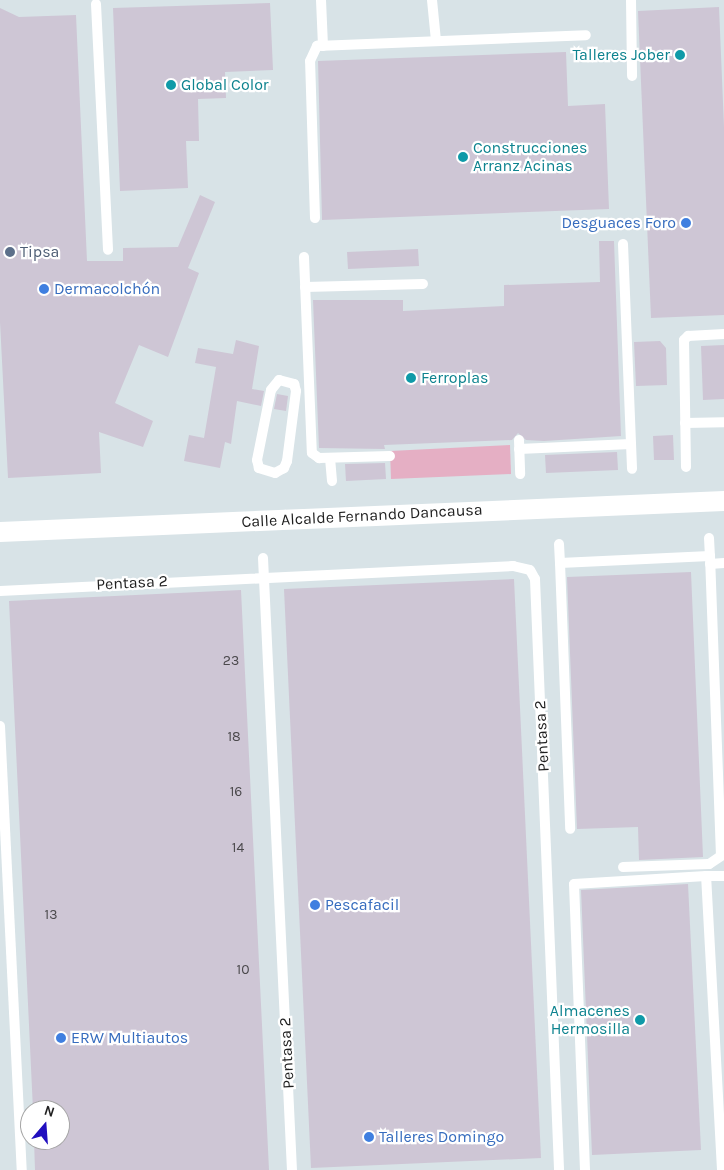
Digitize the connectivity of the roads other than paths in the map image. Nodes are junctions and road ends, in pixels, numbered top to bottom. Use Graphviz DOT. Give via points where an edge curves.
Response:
graph roads {
  1 [pos="321,0"];
  2 [pos="432,0"];
  3 [pos="631,0"];
  4 [pos="96,4"];
  5 [pos="586,35"];
  6 [pos="436,41"];
  7 [pos="323,46"];
  8 [pos="632,76"];
  9 [pos="315,218"];
  10 [pos="623,244"];
  11 [pos="108,250"];
  12 [pos="304,257"];
  13 [pos="423,284"];
  14 [pos="305,287"];
  15 [pos="724,334"];
  16 [pos="724,422"];
  17 [pos="686,423"];
  18 [pos="631,444"];
  19 [pos="390,456"];
  20 [pos="330,458"];
  21 [pos="686,467"];
  22 [pos="632,469"];
  23 [pos="275,472"];
  24 [pos="520,474"];
  25 [pos="332,481"];
  26 [pos="275,483"];
  27 [pos="724,501"];
  28 [pos="0,532"];
  29 [pos="709,538"];
  30 [pos="559,544"];
  31 [pos="263,558"];
  32 [pos="710,560"];
  33 [pos="560,563"];
  34 [pos="724,563"];
  35 [pos="264,576"];
  36 [pos="0,591"];
  37 [pos="0,726"];
  38 [pos="570,829"];
  39 [pos="623,867"];
  40 [pos="706,876"];
  41 [pos="724,876"];
  42 [pos="22,1170"];
  43 [pos="292,1170"];
  44 [pos="559,1170"];
  45 [pos="585,1170"];
  46 [pos="722,1170"];
  1 -- 7 [label="lane"];
  2 -- 6 [label="lane"];
  3 -- 8 [label="lane"];
  4 -- 11 [label="lane"];
  5 -- 6 [label="lane"];
  6 -- 7 [label="lane"];
  7 -- 9 [label="lane" via="317,46 310,61"];
  10 -- 18 [label="lane"];
  12 -- 14 [label="lane"];
  13 -- 14 [label="lane"];
  14 -- 20 [label="lane" via="311,448 315,458"];
  15 -- 17 [label="lane" via="688,336 684,340"];
  16 -- 17 [label="lane"];
  17 -- 21 [label="lane"];
  18 -- 22 [label="lane"];
  18 -- 24 [label="lane" via="519,444"];
  19 -- 20 [label="lane"];
  20 -- 25 [label="lane"];
  23 -- 23 [label="lane" via="284,468 287,461 296,391 294,384 285,380 273,384 257,460 259,468"];
  23 -- 26 [label="lane"];
  27 -- 28 [label="street, Calle Alcalde Fernando Dancausa"];
  29 -- 32 [label="lane"];
  30 -- 33 [label="lane"];
  31 -- 35 [label="lane, Pentasa 2"];
  32 -- 33 [label="lane"];
  32 -- 34 [label="lane"];
  32 -- 39 [label="lane" via="721,856 709,864"];
  33 -- 38 [label="lane"];
  35 -- 36 [label="lane, Pentasa 2"];
  35 -- 43 [label="lane, Pentasa 2"];
  35 -- 44 [label="lane, Pentasa 2" via="513,566 530,570 535,579"];
  37 -- 42 [label="lane"];
  40 -- 41 [label="lane"];
  40 -- 45 [label="lane" via="574,884"];
  40 -- 46 [label="lane"];
}
